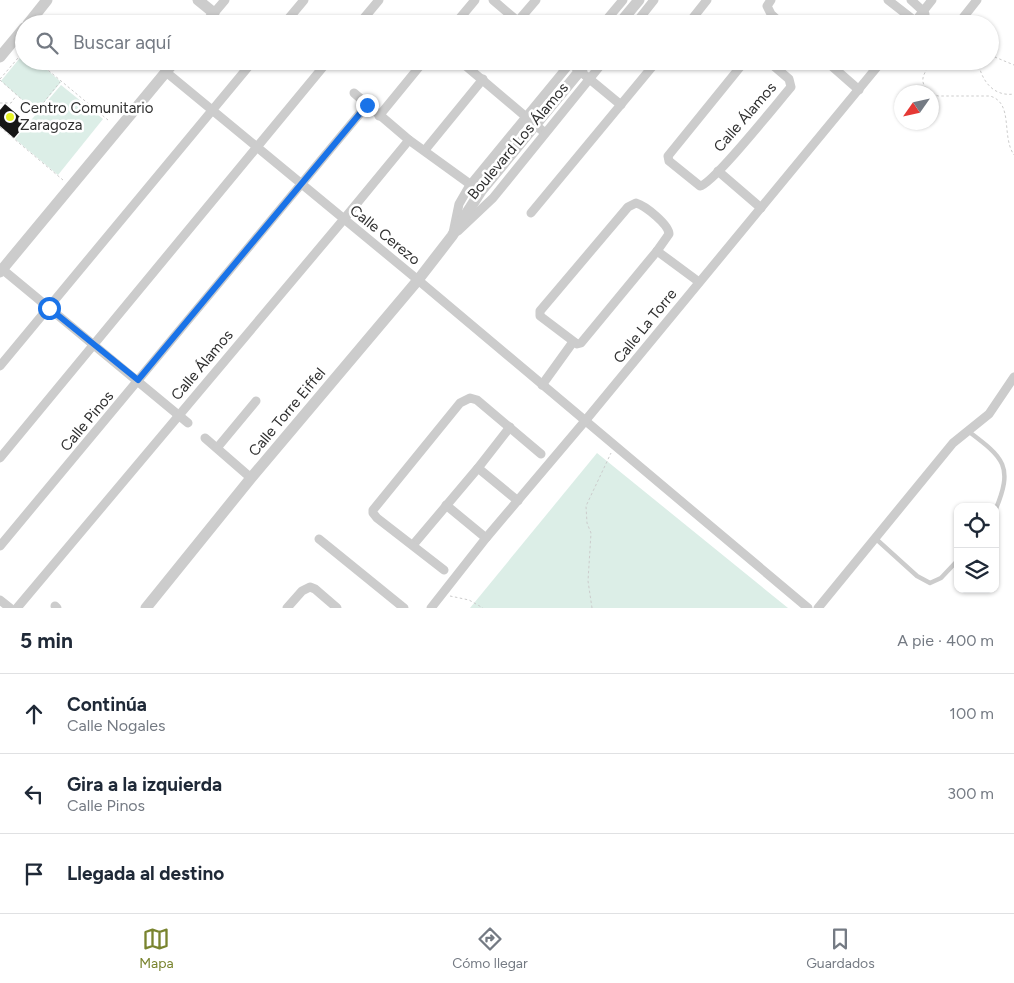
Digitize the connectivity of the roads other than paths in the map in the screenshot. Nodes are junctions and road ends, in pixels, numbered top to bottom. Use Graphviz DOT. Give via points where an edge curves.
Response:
graph roads {
  1 [pos="47,0"];
  2 [pos="198,0"];
  3 [pos="225,0"];
  4 [pos="304,0"];
  5 [pos="379,0"];
  6 [pos="475,0"];
  7 [pos="493,0"];
  8 [pos="536,0"];
  9 [pos="623,0"];
  10 [pos="639,0"];
  11 [pos="654,0"];
  12 [pos="707,0"];
  13 [pos="888,0"];
  14 [pos="911,0"];
  15 [pos="932,0"];
  16 [pos="977,0"];
  17 [pos="770,2"];
  18 [pos="923,10"];
  19 [pos="214,13"];
  20 [pos="35,15"];
  21 [pos="292,15"];
  22 [pos="367,15"];
  23 [pos="462,15"];
  24 [pos="511,15"];
  25 [pos="525,15"];
  26 [pos="610,15"];
  27 [pos="626,15"];
  28 [pos="642,15"];
  29 [pos="695,15"];
  30 [pos="772,15"];
  31 [pos="906,15"];
  32 [pos="919,15"];
  33 [pos="925,15"];
  34 [pos="965,15"];
  35 [pos="15,39"];
  36 [pos="0,57"];
  37 [pos="246,70"];
  38 [pos="320,70"];
  39 [pos="417,70"];
  40 [pos="472,70"];
  41 [pos="564,70"];
  42 [pos="597,70"];
  43 [pos="650,70"];
  44 [pos="738,70"];
  45 [pos="778,70"];
  46 [pos="836,70"];
  47 [pos="875,70"];
  48 [pos="166,72"];
  49 [pos="580,72"];
  50 [pos="483,79"];
  51 [pos="590,79"];
  52 [pos="859,90"];
  53 [pos="354,94"];
  54 [pos="367,105"];
  55 [pos="621,105"];
  56 [pos="213,110"];
  57 [pos="380,116"];
  58 [pos="527,117"];
  59 [pos="541,129"];
  60 [pos="409,140"];
  61 [pos="257,146"];
  62 [pos="425,150"];
  63 [pos="718,171"];
  64 [pos="301,183"];
  65 [pos="470,185"];
  66 [pos="482,191"];
  67 [pos="493,198"];
  68 [pos="761,208"];
  69 [pos="531,213"];
  70 [pos="344,219"];
  71 [pos="452,236"];
  72 [pos="657,251"];
  73 [pos="1,270"];
  74 [pos="418,280"];
  75 [pos="699,282"];
  76 [pos="49,308"];
  77 [pos="574,342"];
  78 [pos="94,344"];
  79 [pos="0,366"];
  80 [pos="1014,377"];
  81 [pos="138,380"];
  82 [pos="542,385"];
  83 [pos="256,402"];
  84 [pos="178,417"];
  85 [pos="585,421"];
  86 [pos="188,424"];
  87 [pos="510,427"];
  88 [pos="968,430"];
  89 [pos="205,438"];
  90 [pos="217,448"];
  91 [pos="541,454"];
  92 [pos="0,458"];
  93 [pos="478,468"];
  94 [pos="251,478"];
  95 [pos="518,500"];
  96 [pos="446,505"];
  97 [pos="999,505"];
  98 [pos="486,538"];
  99 [pos="875,538"];
  100 [pos="319,539"];
  101 [pos="413,545"];
  102 [pos="0,546"];
  103 [pos="954,564"];
  104 [pos="444,570"];
  105 [pos="0,600"];
  106 [pos="10,608"];
  107 [pos="17,608"];
  108 [pos="146,608"];
  109 [pos="287,608"];
  110 [pos="337,608"];
  111 [pos="404,608"];
  112 [pos="431,608"];
  113 [pos="808,608"];
  114 [pos="818,608"];
  1 -- 20 [label="street"];
  2 -- 19 [label="street"];
  3 -- 19 [label="street"];
  4 -- 21 [label="street"];
  5 -- 22 [label="street"];
  6 -- 23 [label="street"];
  7 -- 24 [label="street"];
  8 -- 25 [label="street"];
  9 -- 26 [label="street"];
  10 -- 27 [label="street"];
  11 -- 28 [label="street"];
  12 -- 29 [label="street"];
  13 -- 31 [label="street"];
  14 -- 18 [label="street"];
  15 -- 18 [label="street"];
  16 -- 34 [label="street"];
  17 -- 30 [label="street" via="768,9"];
  18 -- 32 [label="street"];
  18 -- 33 [label="street"];
  35 -- 36 [label="street"];
  37 -- 56 [label="street"];
  38 -- 61 [label="street"];
  39 -- 57 [label="street"];
  40 -- 50 [label="street"];
  41 -- 58 [label="street, Boulevard Los Álamos"];
  42 -- 51 [label="street, Boulevard Los Álamos"];
  43 -- 55 [label="street"];
  44 -- 63 [label="street, Calle Álamos" via="668,156 669,161 700,186"];
  45 -- 63 [label="street, Calle Álamos" via="790,80 791,87"];
  46 -- 52 [label="street"];
  47 -- 52 [label="street, Calle La Torre"];
  48 -- 56 [label="street, Calle Cerezo"];
  48 -- 73 [label="street"];
  49 -- 51 [label="street"];
  49 -- 59 [label="street, Boulevard Los Álamos"];
  50 -- 58 [label="street"];
  50 -- 62 [label="street"];
  51 -- 55 [label="street"];
  51 -- 59 [label="street, Boulevard Los Álamos"];
  52 -- 68 [label="street, Calle La Torre"];
  53 -- 54 [label="street"];
  54 -- 57 [label="street"];
  54 -- 64 [label="street, Calle Pinos"];
  55 -- 69 [label="street"];
  56 -- 61 [label="street, Calle Cerezo"];
  56 -- 76 [label="street"];
  57 -- 60 [label="street"];
  58 -- 59 [label="street"];
  58 -- 65 [label="street, Boulevard Los Álamos"];
  59 -- 66 [label="street, Boulevard Los Álamos"];
  59 -- 67 [label="street, Boulevard Los Álamos"];
  60 -- 62 [label="street"];
  60 -- 70 [label="street, Calle Álamos"];
  61 -- 64 [label="street, Calle Cerezo"];
  61 -- 78 [label="street"];
  62 -- 65 [label="street"];
  63 -- 68 [label="street, Calle Álamos"];
  64 -- 70 [label="street, Calle Cerezo"];
  64 -- 81 [label="street, Calle Pinos"];
  65 -- 66 [label="street"];
  65 -- 71 [label="street, Boulevard Los Álamos" via="459,204"];
  66 -- 67 [label="street"];
  66 -- 71 [label="street, Boulevard Los Álamos"];
  67 -- 71 [label="street, Boulevard Los Álamos"];
  68 -- 75 [label="street, Calle La Torre"];
  70 -- 74 [label="street, Calle Cerezo"];
  70 -- 84 [label="street, Calle Álamos"];
  71 -- 74 [label="street, Calle Torre Eiffel"];
  72 -- 75 [label="street"];
  72 -- 77 [label="street" via="581,343"];
  72 -- 77 [label="street" via="669,229 642,205 630,205 540,311 540,316"];
  73 -- 76 [label="street"];
  74 -- 82 [label="street, Calle Cerezo"];
  74 -- 94 [label="street, Calle Torre Eiffel"];
  75 -- 85 [label="street, Calle La Torre"];
  76 -- 78 [label="street"];
  76 -- 79 [label="street"];
  77 -- 82 [label="street"];
  78 -- 81 [label="street"];
  78 -- 92 [label="street"];
  80 -- 88 [label="street" via="989,414"];
  81 -- 84 [label="street"];
  81 -- 102 [label="street, Calle Pinos"];
  82 -- 85 [label="street, Calle Cerezo"];
  83 -- 90 [label="street"];
  84 -- 86 [label="street"];
  84 -- 107 [label="street, Calle Álamos"];
  85 -- 95 [label="street, Calle La Torre"];
  85 -- 113 [label="street, Calle Cerezo"];
  87 -- 91 [label="street"];
  87 -- 93 [label="street"];
  87 -- 101 [label="street" via="472,398 460,403 373,510 377,518"];
  88 -- 97 [label="lane" via="1006,463 1008,480"];
  88 -- 99 [label="street" via="953,443"];
  89 -- 90 [label="street"];
  90 -- 94 [label="street"];
  93 -- 95 [label="street"];
  93 -- 96 [label="street"];
  94 -- 108 [label="street, Calle Torre Eiffel"];
  95 -- 98 [label="street, Calle La Torre"];
  96 -- 98 [label="street"];
  96 -- 101 [label="street"];
  98 -- 112 [label="street, Calle La Torre"];
  99 -- 103 [label="lane" via="916,576 930,583 941,578"];
  99 -- 114 [label="street"];
  100 -- 111 [label="street"];
  101 -- 104 [label="street"];
  105 -- 106 [label="street"];
  109 -- 110 [label="street" via="310,587"];
}
